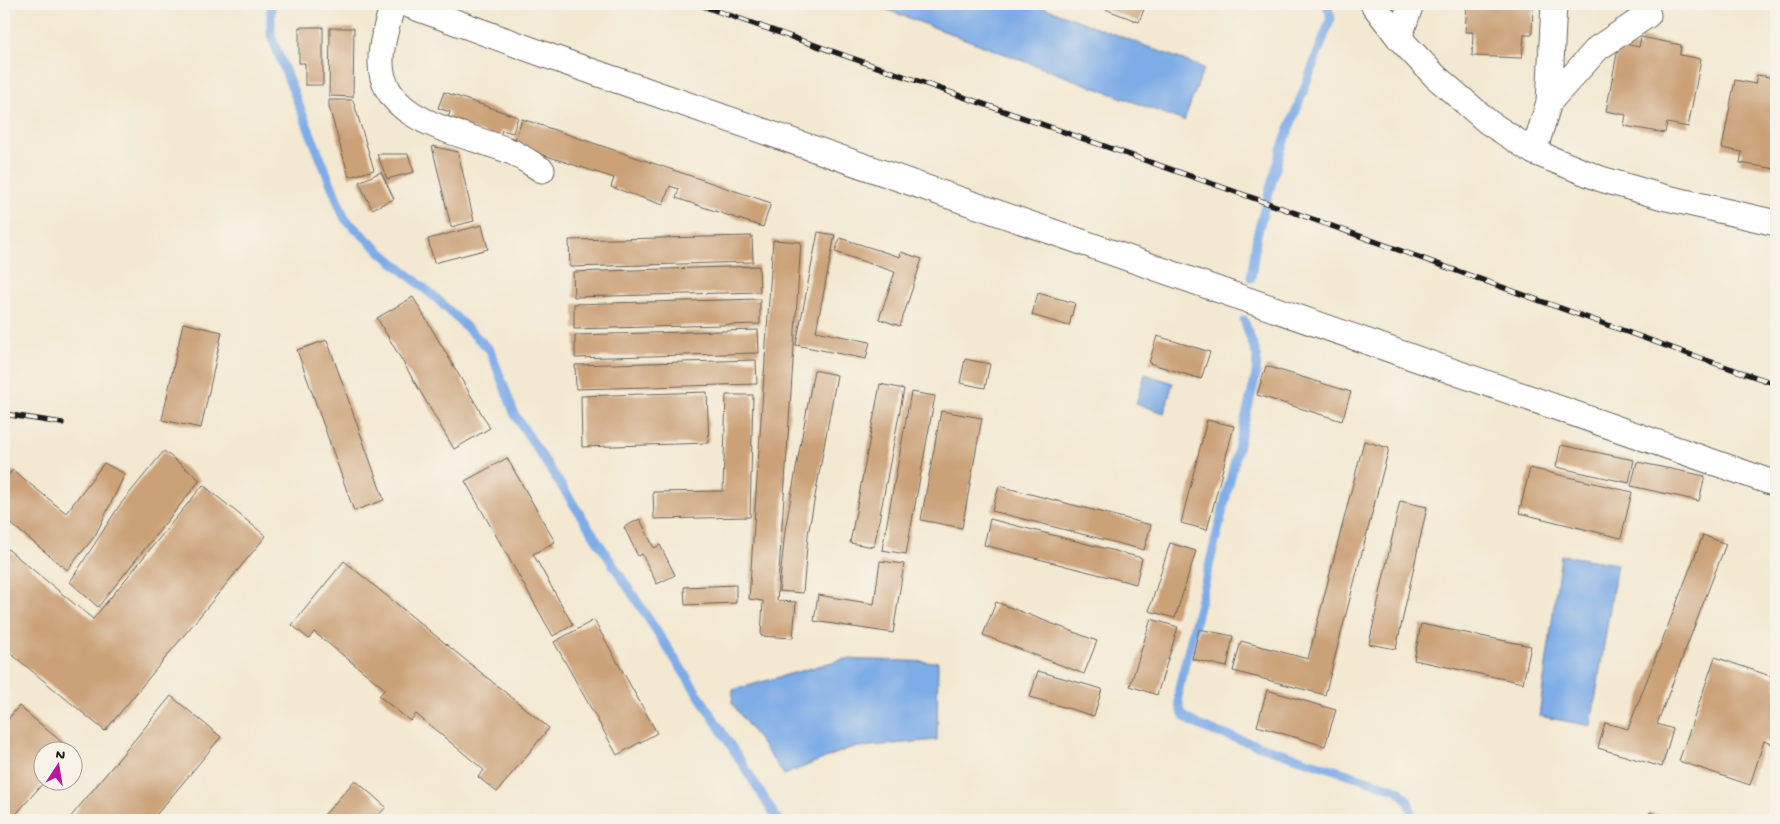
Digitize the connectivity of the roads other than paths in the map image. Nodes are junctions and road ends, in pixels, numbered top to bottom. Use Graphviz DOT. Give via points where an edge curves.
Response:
graph roads {
  1 [pos="393,4"];
  2 [pos="406,4"];
  3 [pos="1373,4"];
  4 [pos="1411,4"];
  5 [pos="1554,4"];
  6 [pos="1648,15"];
  7 [pos="1400,38"];
  8 [pos="1549,102"];
  9 [pos="1534,152"];
  10 [pos="542,170"];
  11 [pos="1776,223"];
  12 [pos="1776,484"];
  1 -- 10 [label="street" via="380,61 391,97 435,126 513,152"];
  2 -- 12 [label="street"];
  3 -- 7 [label="street"];
  4 -- 7 [label="street"];
  5 -- 8 [label="street"];
  6 -- 8 [label="street" via="1598,48"];
  7 -- 9 [label="street" via="1435,76 1488,122"];
  8 -- 9 [label="street"];
  9 -- 11 [label="street" via="1600,180"];
}
